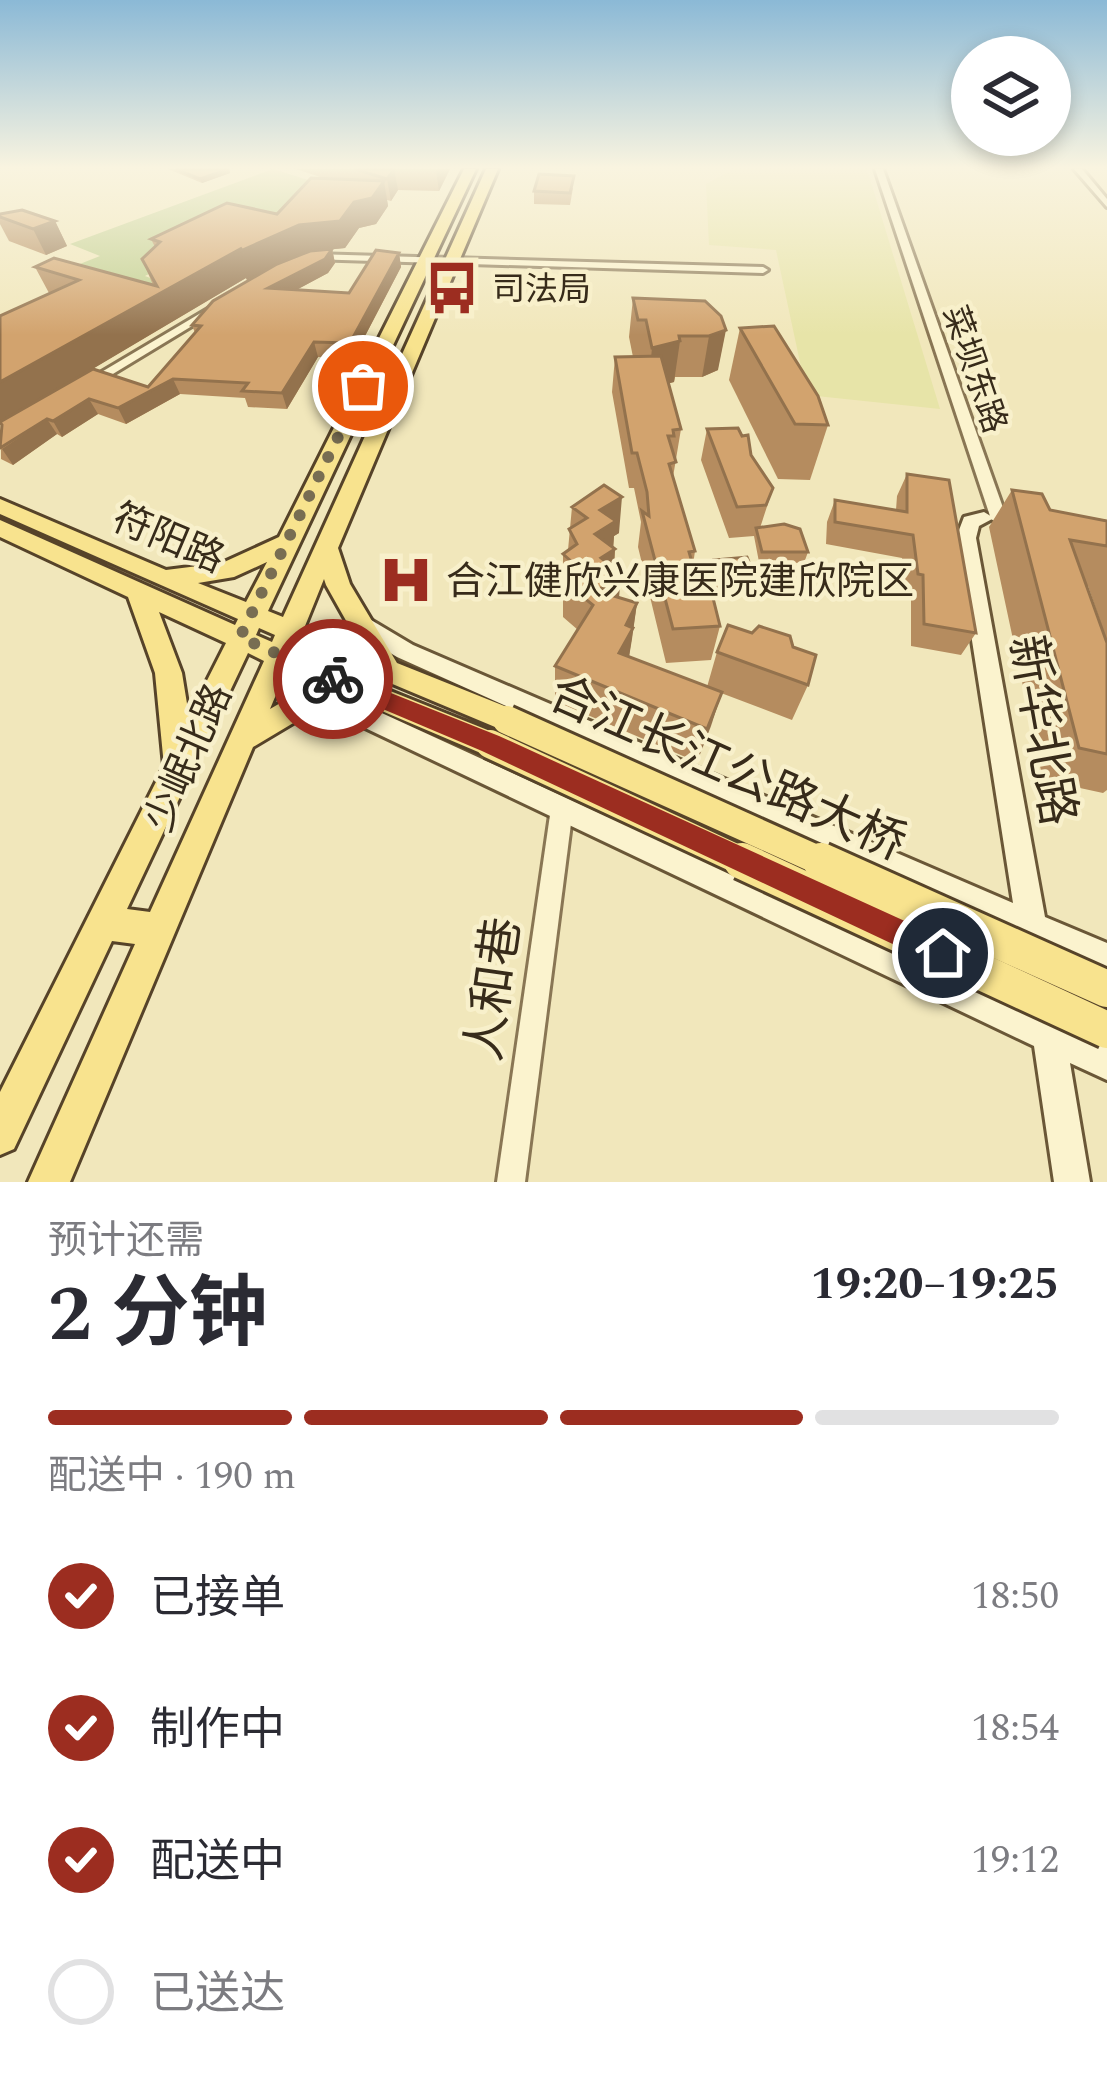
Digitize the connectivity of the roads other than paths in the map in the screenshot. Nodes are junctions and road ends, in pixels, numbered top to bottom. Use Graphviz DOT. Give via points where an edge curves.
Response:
graph roads {
  1 [pos="442,224"];
  2 [pos="466,224"];
  3 [pos="897,224"];
  4 [pos="426,257"];
  5 [pos="451,257"];
  6 [pos="294,263"];
  7 [pos="763,270"];
  8 [pos="238,294"];
  9 [pos="80,388"];
  10 [pos="326,463"];
  11 [pos="363,465"];
  12 [pos="0,506"];
  13 [pos="992,518"];
  14 [pos="1021,521"];
  15 [pos="0,528"];
  16 [pos="289,542"];
  17 [pos="327,549"];
  18 [pos="149,585"];
  19 [pos="354,617"];
  20 [pos="246,625"];
  21 [pos="290,628"];
  22 [pos="277,656"];
  23 [pos="387,669"];
  24 [pos="365,692"];
  25 [pos="299,706"];
  26 [pos="499,732"];
  27 [pos="239,741"];
  28 [pos="172,777"];
  29 [pos="562,808"];
  30 [pos="987,906"];
  31 [pos="101,923"];
  32 [pos="1032,926"];
  33 [pos="157,930"];
  34 [pos="1107,959"];
  35 [pos="1107,989"];
  36 [pos="975,1001"];
  37 [pos="1107,1030"];
  38 [pos="1049,1034"];
  39 [pos="1107,1063"];
  40 [pos="0,1135"];
  41 [pos="49,1182"];
  42 [pos="511,1182"];
  43 [pos="1072,1182"];
  1 -- 4 [label="main road, 少岷北路"];
  2 -- 5 [label="main road, 少岷北路"];
  3 -- 13 [label="street, 菜坝东路"];
  4 -- 5 [label="street"];
  4 -- 6 [label="street" via="327,255"];
  4 -- 10 [label="main road, 少岷北路"];
  5 -- 7 [label="street"];
  5 -- 11 [label="main road, 少岷北路"];
  8 -- 9 [label="street"];
  10 -- 11 [label="main road"];
  10 -- 16 [label="main road, 少岷北路"];
  11 -- 17 [label="main road, 少岷北路"];
  12 -- 18 [label="main road, 符阳路"];
  13 -- 14 [label="street"];
  13 -- 32 [label="street, 新华北路" via="971,522 965,538"];
  15 -- 18 [label="main road, 符阳路"];
  16 -- 18 [label="main road" via="226,571"];
  16 -- 20 [label="main road, 少岷北路"];
  17 -- 19 [label="main road"];
  17 -- 21 [label="main road, 少岷北路"];
  18 -- 20 [label="main road, 符阳路"];
  18 -- 28 [label="main road" via="176,719"];
  19 -- 23 [label="main road"];
  19 -- 30 [label="street" via="405,651"];
  20 -- 21 [label="main road, 符阳路"];
  20 -- 22 [label="main road, 符阳路"];
  20 -- 28 [label="main road, 少岷北路"];
  21 -- 22 [label="main road, 少岷北路"];
  21 -- 23 [label="main road, 符阳路"];
  22 -- 24 [label="main road, 符阳路"];
  22 -- 27 [label="main road, 少岷北路"];
  23 -- 26 [label="main road, 符阳路"];
  24 -- 25 [label="main road"];
  24 -- 26 [label="main road, 符阳路"];
  25 -- 27 [label="main road"];
  25 -- 29 [label="street" via="364,716"];
  26 -- 35 [label="main road, 合江长江公路大桥, bridge"];
  26 -- 37 [label="main road, 合江长江公路大桥, bridge"];
  27 -- 33 [label="main road, 少岷北路"];
  28 -- 31 [label="main road, 少岷北路"];
  29 -- 36 [label="street"];
  29 -- 42 [label="street, 人和巷"];
  30 -- 32 [label="street"];
  30 -- 36 [label="street" via="1011,944 1009,991"];
  31 -- 33 [label="main road"];
  31 -- 40 [label="main road, 少岷北路"];
  32 -- 34 [label="street"];
  32 -- 38 [label="street, 新华北路"];
  33 -- 41 [label="main road, 少岷北路"];
  36 -- 38 [label="street"];
  38 -- 39 [label="street"];
  38 -- 43 [label="street, 新华北路"];
}
